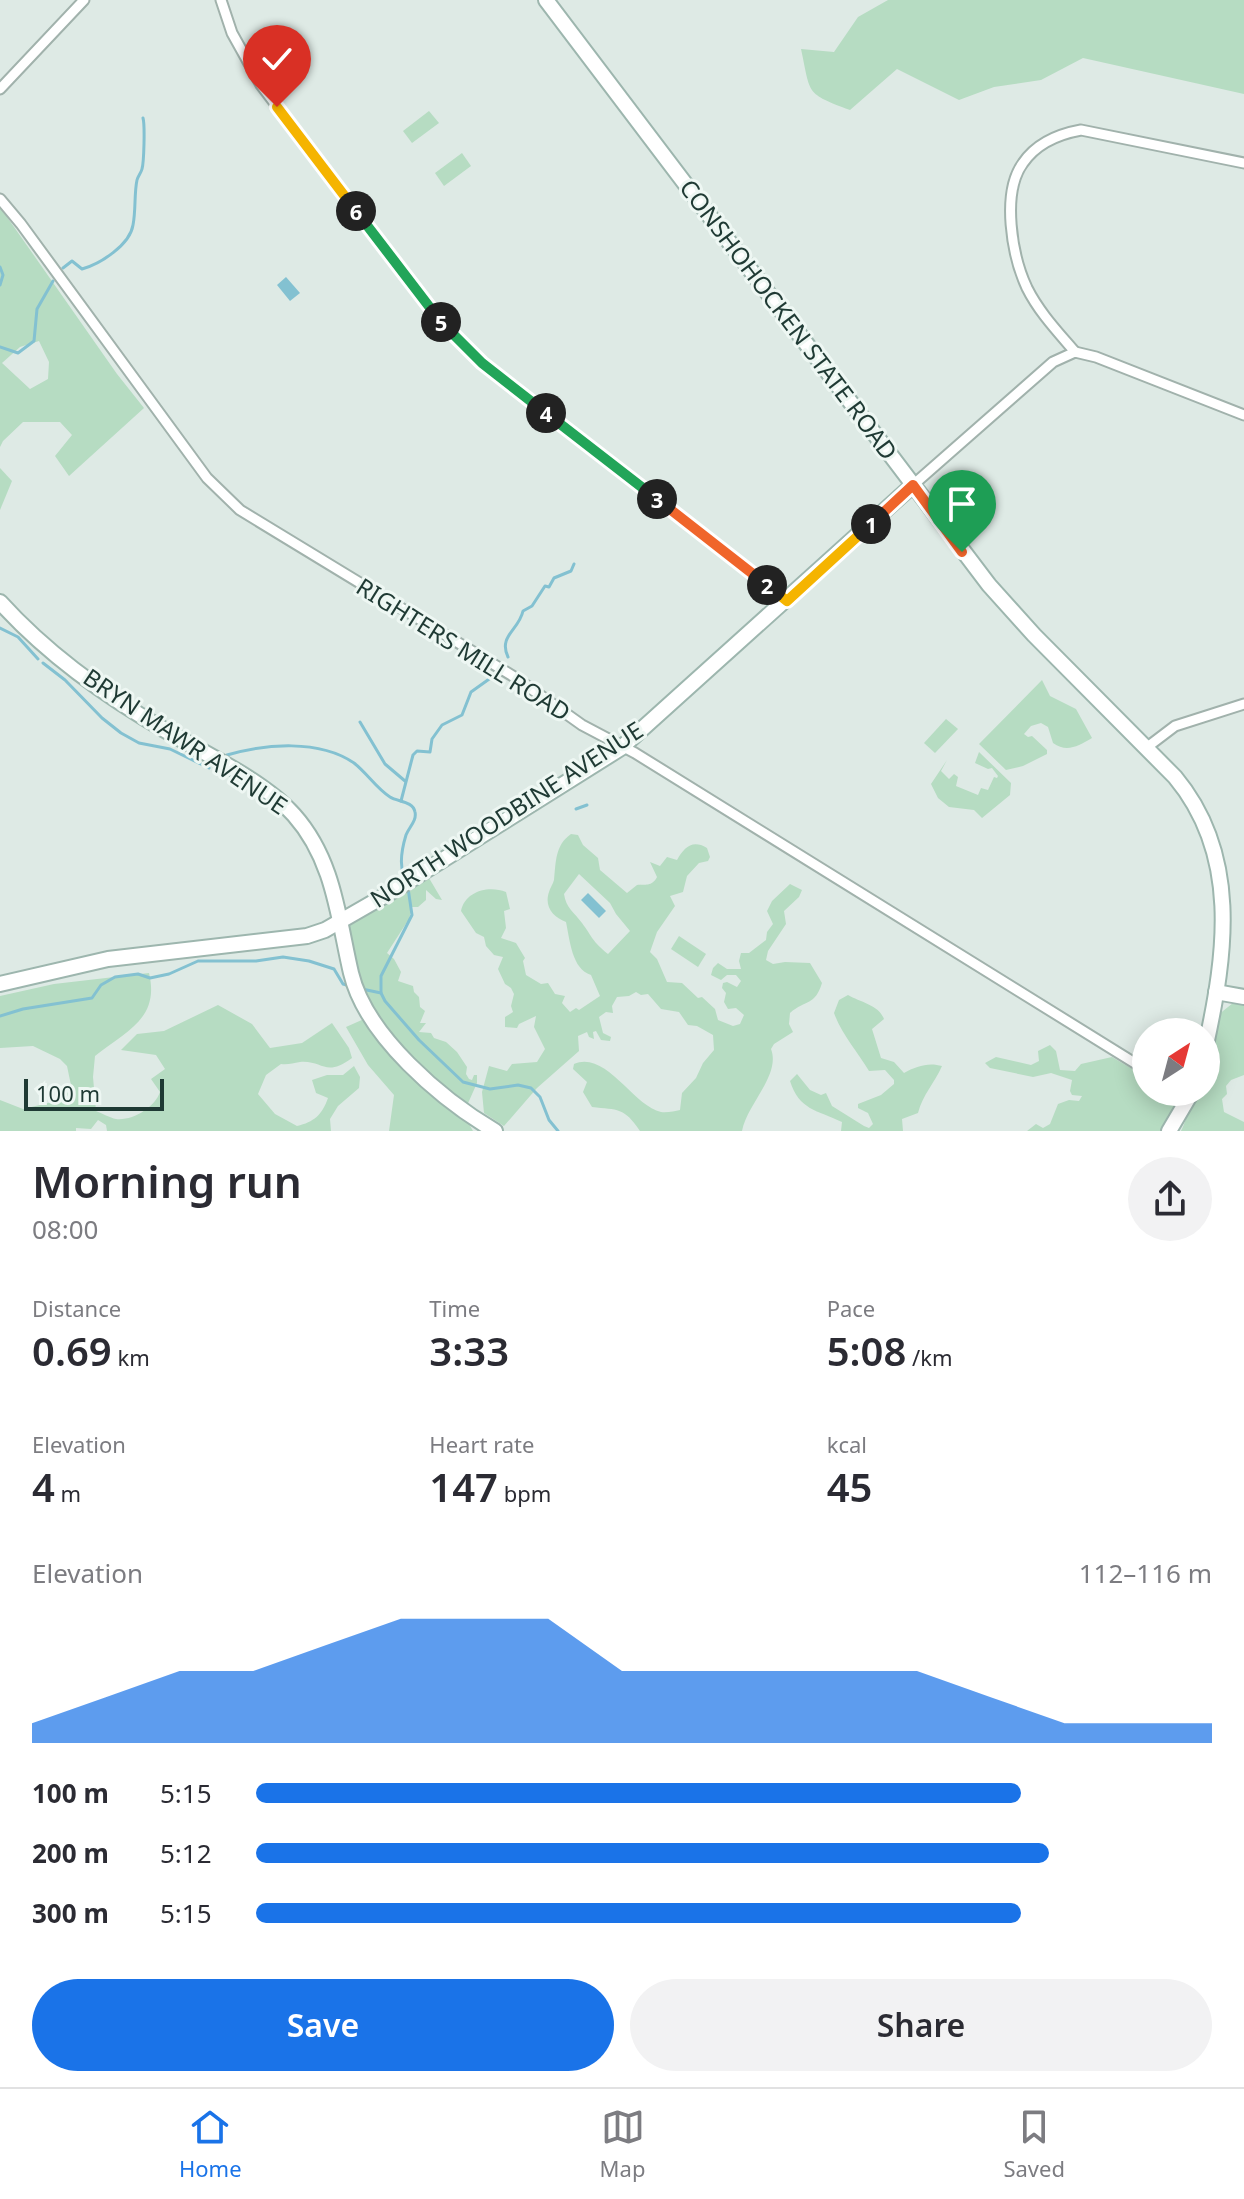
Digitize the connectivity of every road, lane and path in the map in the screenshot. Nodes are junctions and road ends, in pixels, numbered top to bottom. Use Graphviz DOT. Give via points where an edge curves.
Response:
graph roads {
  1 [pos="84,0"];
  2 [pos="221,0"];
  3 [pos="546,0"];
  4 [pos="0,89"];
  5 [pos="1244,163"];
  6 [pos="0,199"];
  7 [pos="1075,352"];
  8 [pos="1244,415"];
  9 [pos="913,485"];
  10 [pos="787,601"];
  11 [pos="0,602"];
  12 [pos="1244,704"];
  13 [pos="621,748"];
  14 [pos="1146,748"];
  15 [pos="342,921"];
  16 [pos="0,984"];
  17 [pos="1216,992"];
  18 [pos="1244,997"];
  19 [pos="1211,1018"];
  20 [pos="1132,1061"];
  21 [pos="1182,1106"];
  22 [pos="495,1131"];
  23 [pos="1169,1131"];
  1 -- 4 [label="street"];
  2 -- 10 [label="street" via="234,38 261,85 457,340"];
  3 -- 9 [label="street, CONSHOHOCKEN STATE ROAD"];
  5 -- 7 [label="street" via="1081,130 1059,134 1024,161 1013,189 1011,237 1026,286"];
  6 -- 13 [label="street, RIGHTERS MILL ROAD" via="223,495 256,522 516,678"];
  7 -- 8 [label="street"];
  7 -- 9 [label="street, NORTH WOODBINE AVENUE" via="1053,362"];
  9 -- 10 [label="street, NORTH WOODBINE AVENUE"];
  9 -- 14 [label="street, CONSHOHOCKEN STATE ROAD" via="1006,606"];
  10 -- 13 [label="street, NORTH WOODBINE AVENUE"];
  11 -- 15 [label="street, BRYN MAWR AVENUE" via="58,657 292,813 328,871"];
  12 -- 14 [label="street" via="1175,726"];
  13 -- 15 [label="street, NORTH WOODBINE AVENUE"];
  13 -- 20 [label="street, RIGHTERS MILL ROAD"];
  14 -- 17 [label="street, CONSHOHOCKEN STATE ROAD" via="1193,799 1211,839 1223,905"];
  15 -- 16 [label="street, NORTH WOODBINE AVENUE" via="307,936 108,959"];
  15 -- 22 [label="street, BRYN MAWR AVENUE" via="351,975 392,1046 430,1084"];
  17 -- 18 [label="street"];
  17 -- 19 [label="street, CONSHOHOCKEN STATE ROAD"];
  21 -- 23 [label="street"];
}
